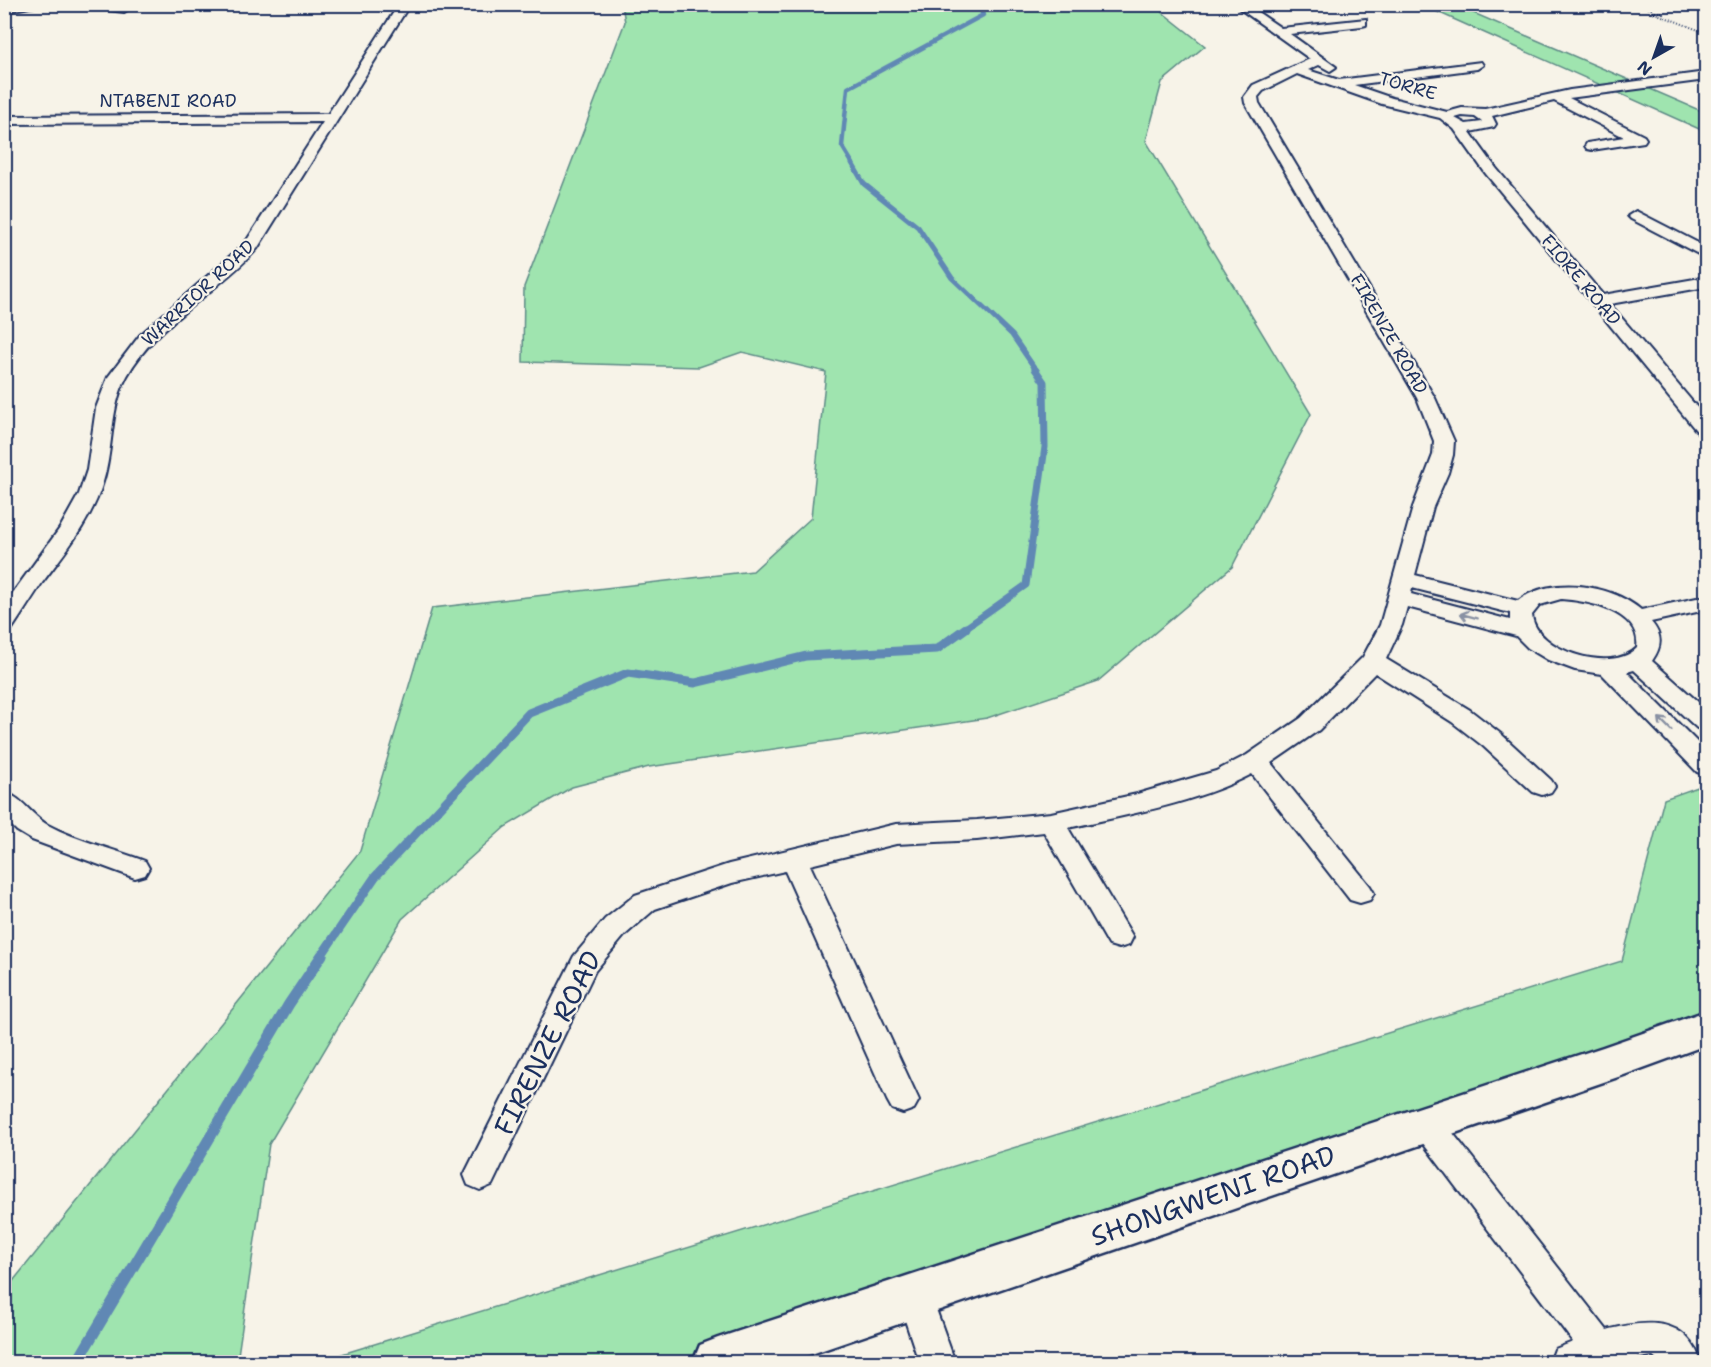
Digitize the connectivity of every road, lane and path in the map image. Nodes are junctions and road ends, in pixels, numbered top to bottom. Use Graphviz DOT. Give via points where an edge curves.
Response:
graph roads {
  1 [pos="42,4"];
  2 [pos="62,4"];
  3 [pos="405,4"];
  4 [pos="1238,4"];
  5 [pos="1472,4"];
  6 [pos="1640,4"];
  7 [pos="1463,7"];
  8 [pos="4,10"];
  9 [pos="124,10"];
  10 [pos="1362,22"];
  11 [pos="1280,32"];
  12 [pos="1705,33"];
  13 [pos="1319,60"];
  14 [pos="1476,65"];
  15 [pos="1299,71"];
  16 [pos="1707,76"];
  17 [pos="1349,85"];
  18 [pos="1556,97"];
  19 [pos="331,118"];
  20 [pos="4,120"];
  21 [pos="1453,121"];
  22 [pos="1592,146"];
  23 [pos="1636,216"];
  24 [pos="1707,253"];
  25 [pos="1707,282"];
  26 [pos="1597,300"];
  27 [pos="1707,429"];
  28 [pos="1401,589"];
  29 [pos="1701,608"];
  30 [pos="1637,618"];
  31 [pos="1523,620"];
  32 [pos="4,624"];
  33 [pos="1372,661"];
  34 [pos="1638,661"];
  35 [pos="1608,667"];
  36 [pos="1707,722"];
  37 [pos="1256,761"];
  38 [pos="1707,766"];
  39 [pos="1542,786"];
  40 [pos="4,801"];
  41 [pos="1051,822"];
  42 [pos="793,858"];
  43 [pos="135,868"];
  44 [pos="1360,893"];
  45 [pos="1119,937"];
  46 [pos="1707,1028"];
  47 [pos="903,1100"];
  48 [pos="1427,1124"];
  49 [pos="480,1175"];
  50 [pos="915,1296"];
  51 [pos="1584,1356"];
  52 [pos="718,1362"];
  53 [pos="937,1362"];
  54 [pos="1683,1362"];
  1 -- 8 [label="lane"];
  2 -- 9 [label="lane"];
  3 -- 19 [label="street, WARRIOR ROAD"];
  4 -- 11 [label="street, TORRE"];
  5 -- 7 [label="lane"];
  6 -- 12 [label="path"];
  10 -- 11 [label="street"];
  11 -- 13 [label="street, TORRE"];
  13 -- 15 [label="street, FIRENZE ROAD"];
  13 -- 17 [label="street, TORRE"];
  14 -- 17 [label="street"];
  15 -- 17 [label="street, TORRE"];
  15 -- 28 [label="street, FIRENZE ROAD" via="1258,88 1251,97 1252,103 1426,398 1444,441 1438,473 1423,507"];
  16 -- 18 [label="street"];
  17 -- 21 [label="street, TORRE"];
  18 -- 21 [label="street" via="1480,115 1489,124 1478,128"];
  18 -- 22 [label="street" via="1639,139"];
  19 -- 20 [label="street, NTABENI ROAD"];
  19 -- 32 [label="street, WARRIOR ROAD" via="251,246 162,325 118,375 109,396 100,457 89,494"];
  21 -- 26 [label="street, FIORE ROAD"];
  23 -- 24 [label="street"];
  25 -- 26 [label="street"];
  26 -- 27 [label="street, FIORE ROAD"];
  28 -- 31 [label="street"];
  28 -- 33 [label="street, FIRENZE ROAD" via="1391,625"];
  29 -- 30 [label="street"];
  30 -- 31 [label="street" via="1602,599 1561,592 1530,600"];
  30 -- 34 [label="street" via="1650,642 1648,652"];
  31 -- 35 [label="street" via="1535,643 1568,660"];
  33 -- 37 [label="street, FIRENZE ROAD" via="1329,708"];
  33 -- 39 [label="street" via="1461,716"];
  34 -- 35 [label="street"];
  34 -- 36 [label="street"];
  38 -- 35 [label="street, one-way"];
  37 -- 41 [label="street, FIRENZE ROAD" via="1197,786"];
  37 -- 44 [label="street"];
  40 -- 43 [label="street" via="26,824 41,833"];
  41 -- 42 [label="street, FIRENZE ROAD" via="896,834"];
  41 -- 45 [label="street"];
  42 -- 47 [label="street"];
  42 -- 49 [label="street, FIRENZE ROAD" via="645,902 615,927 584,964"];
  46 -- 48 [label="street, SHONGWENI ROAD"];
  48 -- 50 [label="street, SHONGWENI ROAD"];
  48 -- 51 [label="street"];
  50 -- 52 [label="street, SHONGWENI ROAD"];
  50 -- 53 [label="street"];
  51 -- 54 [label="street" via="1657,1340"];
}
